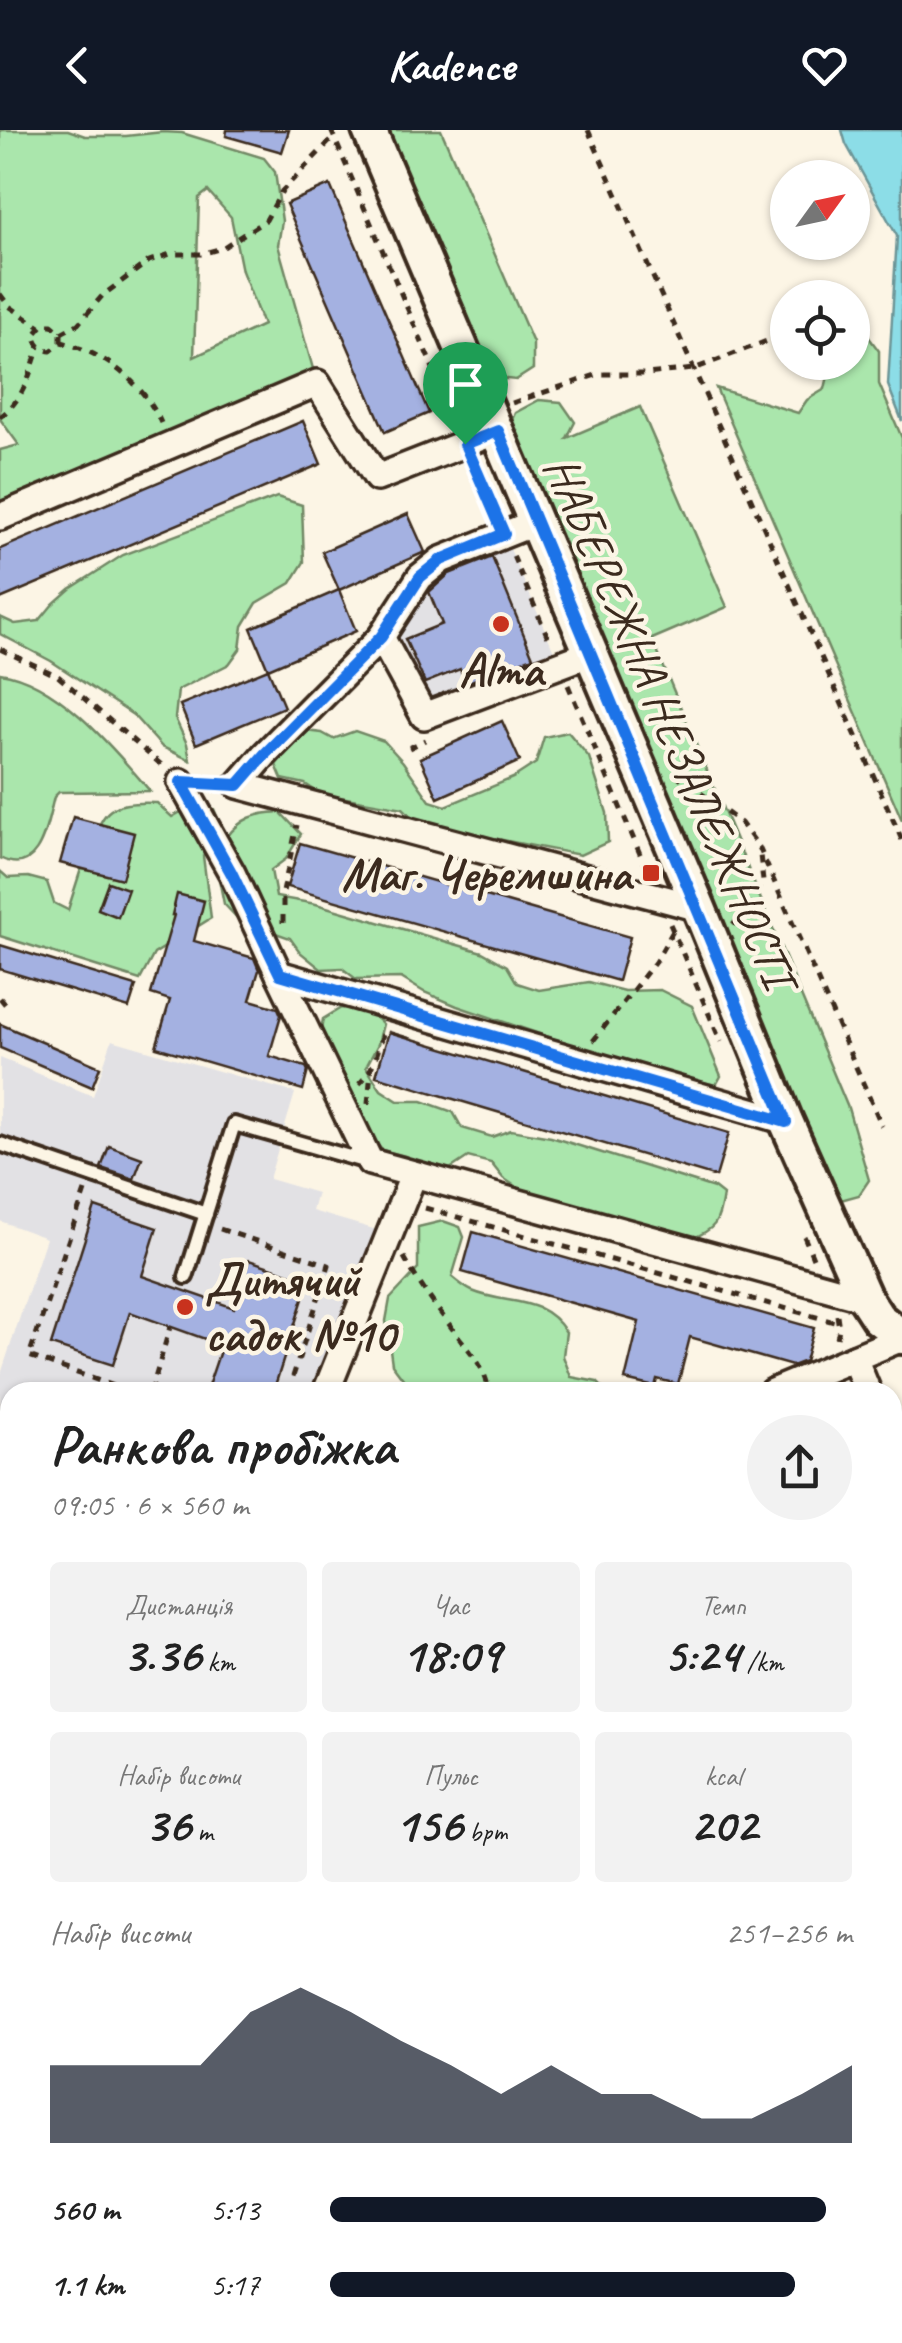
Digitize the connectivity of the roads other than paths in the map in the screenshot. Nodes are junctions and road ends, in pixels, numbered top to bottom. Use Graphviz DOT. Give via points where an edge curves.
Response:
graph roads {
  1 [pos="343,133"];
  2 [pos="493,421"];
  3 [pos="0,516"];
  4 [pos="536,522"];
  5 [pos="381,637"];
  6 [pos="591,653"];
  7 [pos="181,782"];
  8 [pos="698,908"];
  9 [pos="280,974"];
  10 [pos="786,1122"];
  11 [pos="0,1144"];
  12 [pos="370,1162"];
  13 [pos="414,1176"];
  14 [pos="204,1219"];
  15 [pos="186,1276"];
  16 [pos="865,1298"];
  17 [pos="902,1338"];
  18 [pos="847,1361"];
  19 [pos="330,1382"];
  20 [pos="796,1382"];
  21 [pos="861,1382"];
  1 -- 2 [label="street, НАБЕРЕЖНА НЕЗАЛЕЖНОСТІ"];
  2 -- 3 [label="street" via="465,444 377,478 317,383"];
  2 -- 4 [label="street, НАБЕРЕЖНА НЕЗАЛЕЖНОСТІ"];
  4 -- 5 [label="street" via="441,560 420,577"];
  4 -- 6 [label="street, НАБЕРЕЖНА НЕЗАЛЕЖНОСТІ"];
  5 -- 6 [label="street" via="424,716"];
  5 -- 8 [label="street" via="238,785"];
  6 -- 8 [label="street, НАБЕРЕЖНА НЕЗАЛЕЖНОСТІ"];
  7 -- 9 [label="street"];
  8 -- 10 [label="street, НАБЕРЕЖНА НЕЗАЛЕЖНОСТІ"];
  9 -- 10 [label="street"];
  9 -- 12 [label="street"];
  10 -- 16 [label="street, НАБЕРЕЖНА НЕЗАЛЕЖНОСТІ"];
  11 -- 14 [label="lane"];
  12 -- 13 [label="street"];
  12 -- 14 [label="lane" via="234,1124"];
  13 -- 16 [label="street"];
  13 -- 19 [label="street"];
  14 -- 15 [label="lane"];
  16 -- 17 [label="street, НАБЕРЕЖНА НЕЗАЛЕЖНОСТІ"];
  17 -- 18 [label="street"];
  18 -- 20 [label="street"];
  18 -- 21 [label="street"];
}
